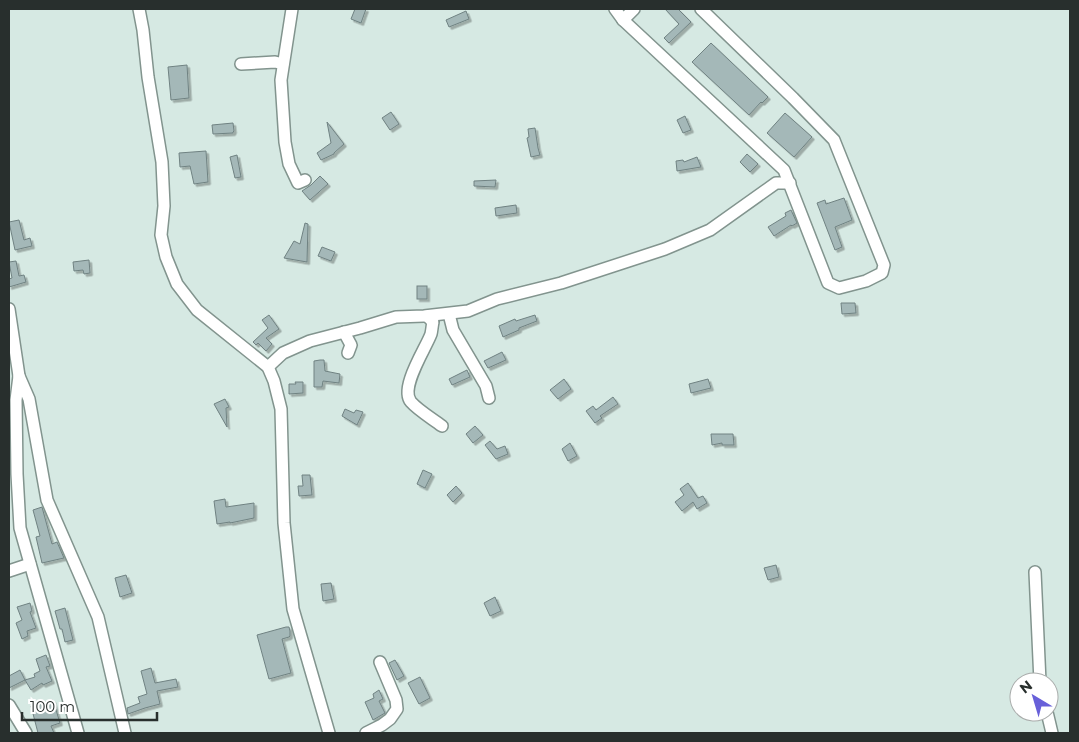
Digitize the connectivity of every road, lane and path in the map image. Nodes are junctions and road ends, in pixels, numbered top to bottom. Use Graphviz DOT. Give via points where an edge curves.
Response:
graph roads {
  1 [pos="139,9"];
  2 [pos="292,9"];
  3 [pos="615,9"];
  4 [pos="634,9"];
  5 [pos="702,9"];
  6 [pos="623,20"];
  7 [pos="241,64"];
  8 [pos="283,64"];
  9 [pos="305,180"];
  10 [pos="790,183"];
  11 [pos="9,309"];
  12 [pos="449,314"];
  13 [pos="427,316"];
  14 [pos="344,332"];
  15 [pos="348,353"];
  16 [pos="268,367"];
  17 [pos="19,376"];
  18 [pos="489,398"];
  19 [pos="442,426"];
  20 [pos="30,564"];
  21 [pos="9,571"];
  22 [pos="1035,572"];
  23 [pos="380,662"];
  24 [pos="1040,672"];
  25 [pos="9,705"];
  26 [pos="26,733"];
  27 [pos="78,733"];
  28 [pos="126,733"];
  29 [pos="329,733"];
  30 [pos="366,733"];
  1 -- 16 [label="street" via="162,162 164,206 161,235 166,257 177,284 197,310"];
  2 -- 8 [label="street"];
  3 -- 6 [label="street"];
  4 -- 6 [label="street"];
  5 -- 10 [label="street" via="834,140 884,265 882,273 839,288 828,282"];
  6 -- 10 [label="street" via="784,170"];
  7 -- 8 [label="street"];
  8 -- 9 [label="street" via="281,80 286,150 298,183"];
  10 -- 12 [label="street" via="776,183 710,230 664,249 561,283 497,299 468,312"];
  11 -- 17 [label="street"];
  12 -- 13 [label="street"];
  12 -- 18 [label="street" via="453,330 486,386"];
  13 -- 14 [label="street" via="396,317"];
  13 -- 19 [label="street" via="433,322 432,333 415,366 408,397"];
  14 -- 15 [label="street" via="350,345"];
  14 -- 16 [label="street" via="310,341 283,353"];
  16 -- 29 [label="street" via="281,409 284,523 293,609"];
  17 -- 20 [label="street" via="16,400 20,528"];
  17 -- 28 [label="street" via="29,399 47,500 98,617"];
  20 -- 21 [label="street"];
  20 -- 27 [label="street"];
  22 -- 24 [label="street"];
  23 -- 30 [label="street" via="396,700 396,708 390,719"];
  25 -- 26 [label="street"];
}
